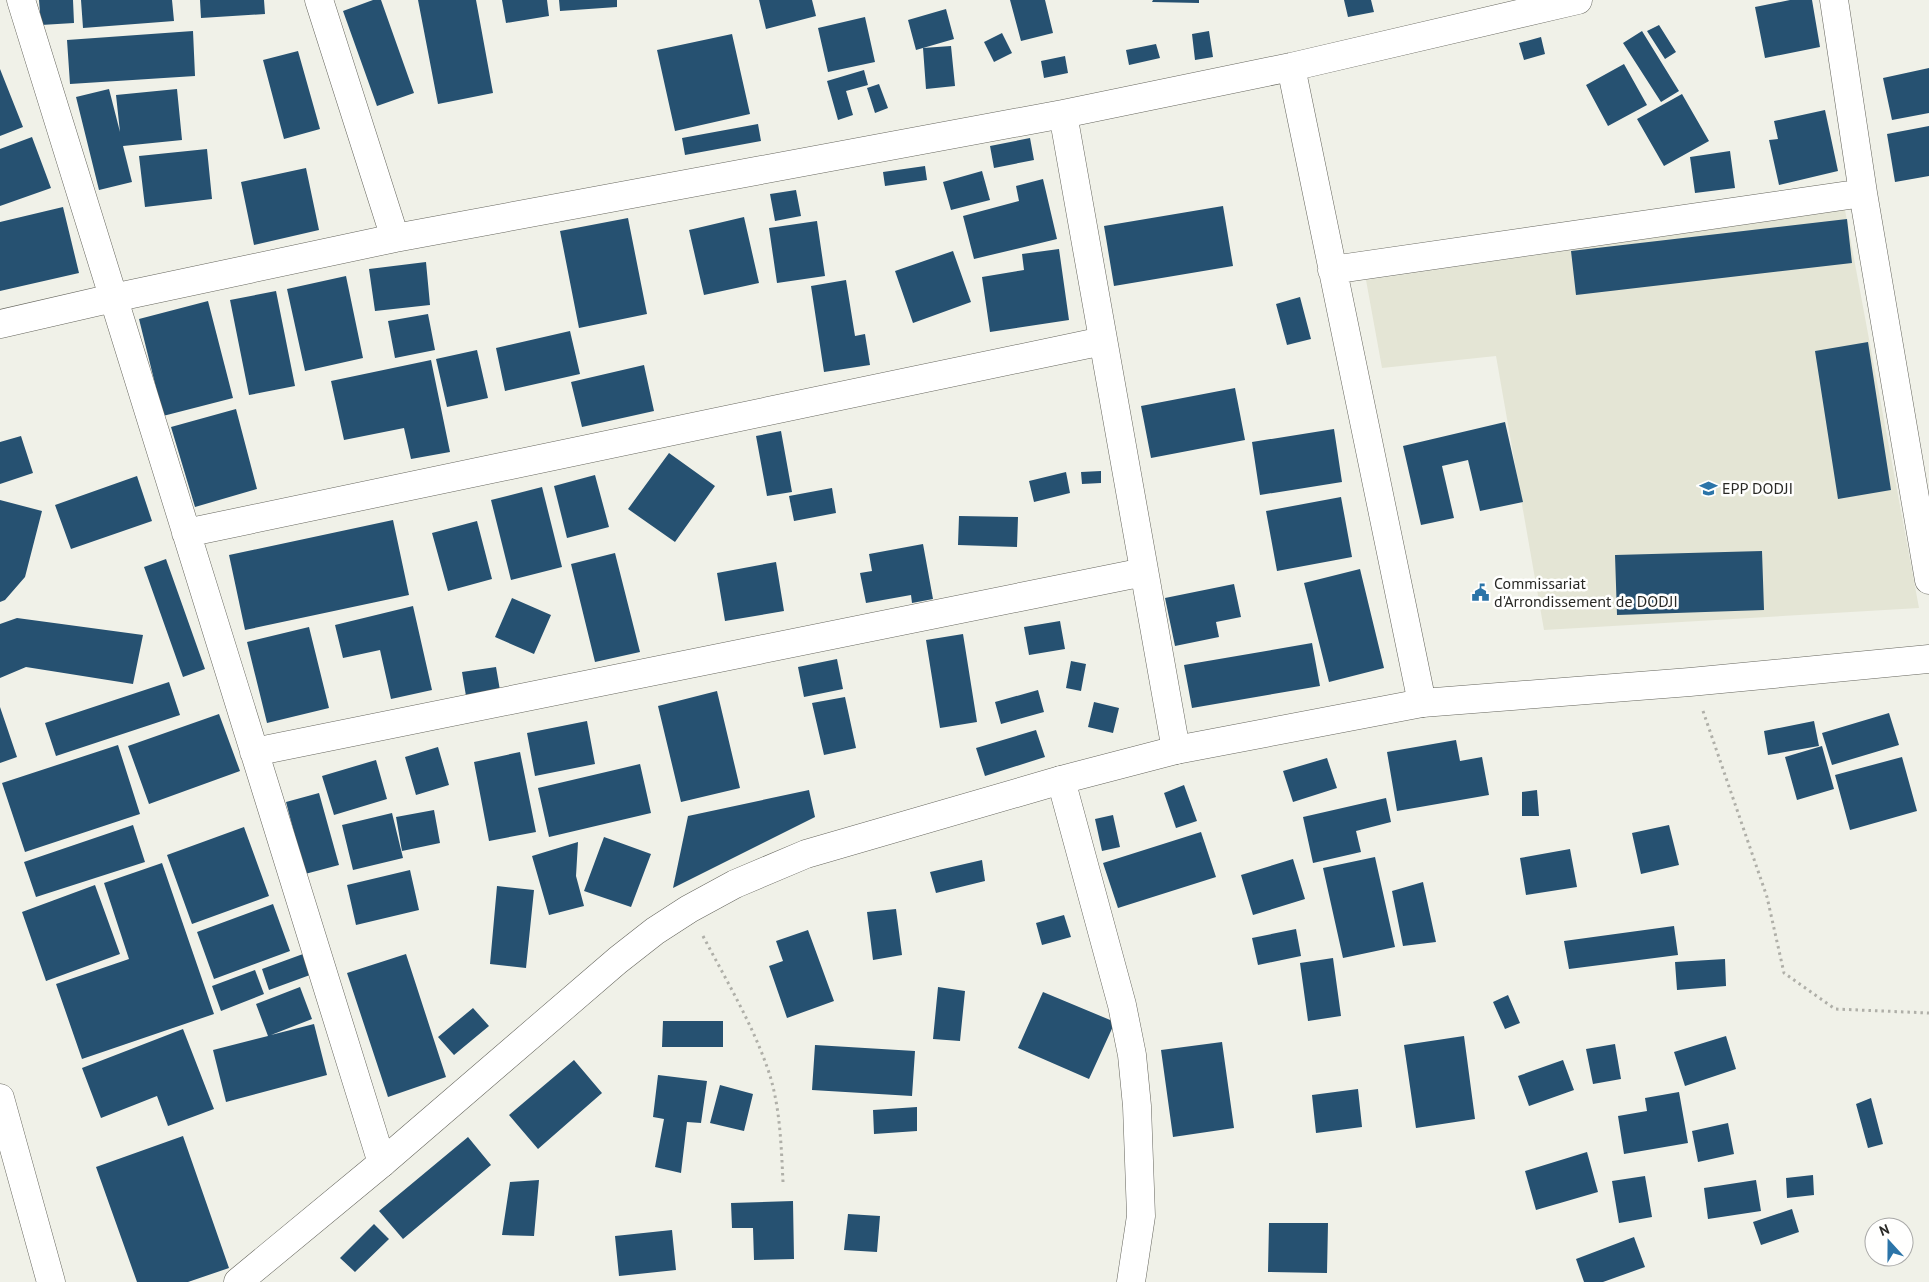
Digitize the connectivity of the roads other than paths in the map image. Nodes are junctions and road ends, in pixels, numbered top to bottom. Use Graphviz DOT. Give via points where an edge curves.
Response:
graph roads {
  1 [pos="21,0"];
  2 [pos="319,0"];
  3 [pos="1578,0"];
  4 [pos="1834,0"];
  5 [pos="1291,67"];
  6 [pos="1062,114"];
  7 [pos="1863,193"];
  8 [pos="395,238"];
  9 [pos="1332,270"];
  10 [pos="113,298"];
  11 [pos="0,324"];
  12 [pos="1103,341"];
  13 [pos="186,533"];
  14 [pos="1144,572"];
  15 [pos="1929,580"];
  16 [pos="1929,659"];
  17 [pos="1422,703"];
  18 [pos="1176,750"];
  19 [pos="254,752"];
  20 [pos="1061,780"];
  21 [pos="0,1098"];
  22 [pos="382,1163"];
  23 [pos="51,1282"];
  24 [pos="238,1282"];
  25 [pos="1131,1282"];
  1 -- 10 [label="street"];
  2 -- 8 [label="street"];
  3 -- 5 [label="street"];
  4 -- 7 [label="street"];
  5 -- 6 [label="street"];
  5 -- 9 [label="street"];
  6 -- 8 [label="street"];
  6 -- 12 [label="street"];
  7 -- 9 [label="street"];
  7 -- 15 [label="street"];
  8 -- 10 [label="street"];
  9 -- 17 [label="street"];
  10 -- 11 [label="street"];
  10 -- 13 [label="street"];
  12 -- 13 [label="street"];
  12 -- 14 [label="street"];
  13 -- 19 [label="street"];
  14 -- 18 [label="street"];
  14 -- 19 [label="street"];
  16 -- 17 [label="street"];
  17 -- 18 [label="street"];
  18 -- 20 [label="street"];
  19 -- 22 [label="street"];
  20 -- 22 [label="street" via="806,854 735,884 689,909 618,960"];
  20 -- 25 [label="street" via="1122,1005 1132,1055 1141,1216"];
  21 -- 23 [label="street"];
  22 -- 24 [label="street"];
}
